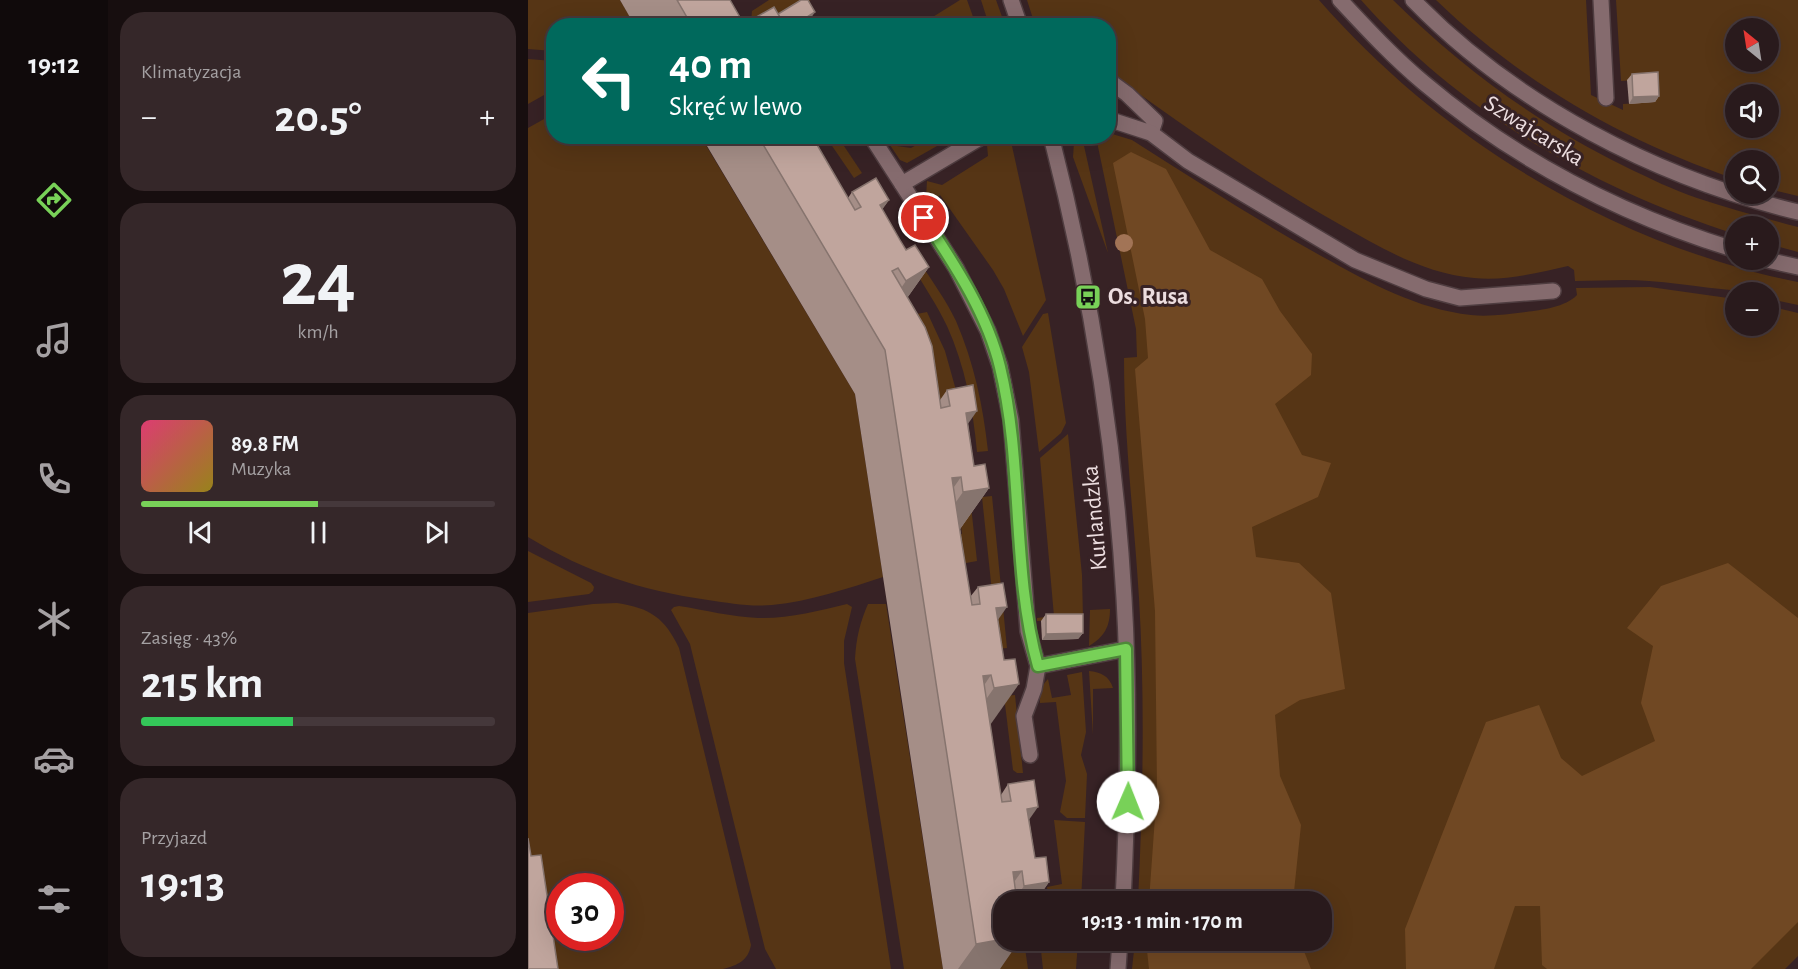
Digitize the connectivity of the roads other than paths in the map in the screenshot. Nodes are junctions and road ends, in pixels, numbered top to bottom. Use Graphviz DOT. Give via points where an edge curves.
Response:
graph roads {
  1 [pos="1011,0"];
  2 [pos="1340,0"];
  3 [pos="1413,0"];
  4 [pos="1601,0"];
  5 [pos="1017,18"];
  6 [pos="1116,86"];
  7 [pos="1606,98"];
  8 [pos="1116,122"];
  9 [pos="1151,133"];
  10 [pos="876,144"];
  11 [pos="970,144"];
  12 [pos="1054,144"];
  13 [pos="902,184"];
  14 [pos="1798,212"];
  15 [pos="1725,246"];
  16 [pos="1779,263"];
  17 [pos="1798,267"];
  18 [pos="1553,291"];
  19 [pos="1126,649"];
  20 [pos="1038,666"];
  21 [pos="1029,755"];
  22 [pos="1123,891"];
  23 [pos="1119,951"];
  24 [pos="1118,969"];
  1 -- 5 [label="street"];
  2 -- 15 [label="street, Szwajcarska" via="1423,83 1518,152 1644,218"];
  3 -- 14 [label="street, Szwajcarska" via="1511,82 1612,144 1698,182"];
  4 -- 7 [label="street"];
  6 -- 9 [label="street" via="1155,121"];
  8 -- 9 [label="street"];
  9 -- 18 [label="street" via="1188,161 1355,260 1426,289 1460,298"];
  10 -- 13 [label="street"];
  11 -- 13 [label="street"];
  12 -- 19 [label="street, Kurlandzka" via="1088,297 1104,395 1119,524"];
  13 -- 20 [label="street" via="956,268 988,331 1000,366 1011,420 1028,631"];
  16 -- 17 [label="street"];
  19 -- 20 [label="street"];
  19 -- 22 [label="street, Kurlandzka" via="1128,786"];
  20 -- 21 [label="street" via="1024,716"];
  23 -- 24 [label="street"];
}
